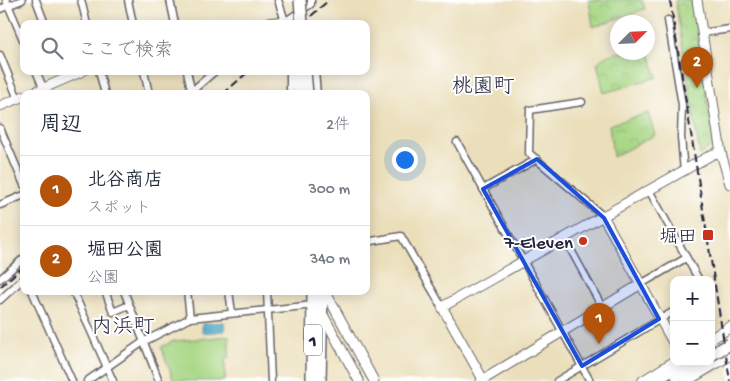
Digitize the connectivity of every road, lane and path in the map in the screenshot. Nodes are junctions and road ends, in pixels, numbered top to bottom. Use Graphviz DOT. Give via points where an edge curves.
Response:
graph roads {
  1 [pos="22,0"];
  2 [pos="36,0"];
  3 [pos="81,0"];
  4 [pos="128,0"];
  5 [pos="170,0"];
  6 [pos="278,0"];
  7 [pos="285,0"];
  8 [pos="292,0"];
  9 [pos="300,0"];
  10 [pos="311,0"];
  11 [pos="697,0"];
  12 [pos="7,3"];
  13 [pos="0,9"];
  14 [pos="44,20"];
  15 [pos="86,20"];
  16 [pos="132,20"];
  17 [pos="174,20"];
  18 [pos="287,20"];
  19 [pos="302,20"];
  20 [pos="668,20"];
  21 [pos="730,29"];
  22 [pos="20,33"];
  23 [pos="702,34"];
  24 [pos="0,56"];
  25 [pos="38,75"];
  26 [pos="65,75"];
  27 [pos="100,75"];
  28 [pos="145,75"];
  29 [pos="188,75"];
  30 [pos="211,75"];
  31 [pos="290,75"];
  32 [pos="297,75"];
  33 [pos="305,75"];
  34 [pos="315,75"];
  35 [pos="45,90"];
  36 [pos="46,90"];
  37 [pos="104,90"];
  38 [pos="148,90"];
  39 [pos="191,90"];
  40 [pos="195,90"];
  41 [pos="290,90"];
  42 [pos="299,90"];
  43 [pos="307,90"];
  44 [pos="316,90"];
  45 [pos="20,96"];
  46 [pos="20,98"];
  47 [pos="582,102"];
  48 [pos="0,106"];
  49 [pos="0,128"];
  50 [pos="457,142"];
  51 [pos="720,153"];
  52 [pos="537,159"];
  53 [pos="684,172"];
  54 [pos="20,176"];
  55 [pos="730,184"];
  56 [pos="483,189"];
  57 [pos="650,192"];
  58 [pos="20,197"];
  59 [pos="0,205"];
  60 [pos="604,218"];
  61 [pos="565,239"];
  62 [pos="370,241"];
  63 [pos="686,258"];
  64 [pos="20,262"];
  65 [pos="524,262"];
  66 [pos="697,276"];
  67 [pos="0,279"];
  68 [pos="20,282"];
  69 [pos="641,284"];
  70 [pos="34,295"];
  71 [pos="75,295"];
  72 [pos="106,295"];
  73 [pos="125,295"];
  74 [pos="187,295"];
  75 [pos="230,295"];
  76 [pos="268,295"];
  77 [pos="320,295"];
  78 [pos="0,300"];
  79 [pos="129,305"];
  80 [pos="442,307"];
  81 [pos="602,307"];
  82 [pos="270,309"];
  83 [pos="232,313"];
  84 [pos="670,313"];
  85 [pos="323,315"];
  86 [pos="190,318"];
  87 [pos="660,319"];
  88 [pos="730,327"];
  89 [pos="563,332"];
  90 [pos="730,335"];
  91 [pos="715,336"];
  92 [pos="670,337"];
  93 [pos="143,342"];
  94 [pos="715,344"];
  95 [pos="730,344"];
  96 [pos="715,353"];
  97 [pos="730,355"];
  98 [pos="670,364"];
  99 [pos="582,366"];
  100 [pos="678,366"];
  101 [pos="693,366"];
  102 [pos="107,367"];
  103 [pos="691,380"];
  104 [pos="72,381"];
  105 [pos="87,381"];
  106 [pos="113,381"];
  107 [pos="159,381"];
  108 [pos="271,381"];
  109 [pos="312,381"];
  110 [pos="320,381"];
  111 [pos="359,381"];
  112 [pos="374,381"];
  113 [pos="482,381"];
  114 [pos="557,381"];
  115 [pos="590,381"];
  116 [pos="643,381"];
  117 [pos="654,381"];
  118 [pos="668,381"];
  1 -- 12 [label="street"];
  2 -- 14 [label="street"];
  3 -- 15 [label="street"];
  4 -- 16 [label="street"];
  5 -- 17 [label="street"];
  6 -- 18 [label="street"];
  7 -- 18 [label="street"];
  8 -- 18 [label="highway"];
  9 -- 19 [label="highway, bridge"];
  10 -- 18 [label="street" via="311,4"];
  11 -- 23 [label="street"];
  12 -- 13 [label="street"];
  12 -- 22 [label="street"];
  20 -- 53 [label="street" via="682,105"];
  21 -- 23 [label="street"];
  23 -- 51 [label="street"];
  24 -- 45 [label="street"];
  25 -- 35 [label="street"];
  26 -- 36 [label="street"];
  27 -- 37 [label="street"];
  28 -- 38 [label="street"];
  29 -- 39 [label="street"];
  30 -- 40 [label="street"];
  31 -- 41 [label="street"];
  32 -- 42 [label="highway"];
  33 -- 43 [label="highway"];
  34 -- 44 [label="street"];
  46 -- 48 [label="street"];
  47 -- 52 [label="street" via="530,110 529,153"];
  49 -- 54 [label="street"];
  50 -- 56 [label="street"];
  51 -- 53 [label="street"];
  51 -- 55 [label="street"];
  52 -- 56 [label="street"];
  52 -- 60 [label="street"];
  53 -- 57 [label="street"];
  56 -- 65 [label="street"];
  57 -- 60 [label="street"];
  57 -- 63 [label="street"];
  58 -- 59 [label="street"];
  60 -- 61 [label="street"];
  60 -- 69 [label="street"];
  61 -- 65 [label="street"];
  61 -- 81 [label="street"];
  62 -- 80 [label="street" via="401,236"];
  63 -- 66 [label="street"];
  63 -- 69 [label="street"];
  64 -- 67 [label="street"];
  65 -- 80 [label="street"];
  65 -- 89 [label="street"];
  68 -- 78 [label="street"];
  69 -- 81 [label="street"];
  69 -- 87 [label="street"];
  70 -- 104 [label="street"];
  71 -- 102 [label="street"];
  72 -- 79 [label="street" via="113,312"];
  73 -- 79 [label="street"];
  74 -- 86 [label="street"];
  75 -- 83 [label="street"];
  76 -- 82 [label="street"];
  77 -- 82 [label="street"];
  77 -- 85 [label="highway, 1"];
  77 -- 109 [label="highway, 1"];
  77 -- 112 [label="street"];
  79 -- 93 [label="street"];
  80 -- 113 [label="street"];
  81 -- 89 [label="street"];
  82 -- 83 [label="street"];
  82 -- 108 [label="street"];
  83 -- 86 [label="street"];
  84 -- 87 [label="street"];
  85 -- 110 [label="highway, 1"];
  85 -- 111 [label="street"];
  86 -- 93 [label="street"];
  87 -- 92 [label="street"];
  87 -- 99 [label="street"];
  88 -- 91 [label="main road"];
  89 -- 99 [label="street"];
  89 -- 113 [label="street"];
  90 -- 94 [label="highway"];
  93 -- 102 [label="street"];
  93 -- 107 [label="street"];
  95 -- 96 [label="highway, bridge"];
  97 -- 103 [label="main road"];
  98 -- 116 [label="main road"];
  99 -- 114 [label="street"];
  99 -- 115 [label="street"];
  100 -- 117 [label="highway"];
  101 -- 118 [label="highway"];
  102 -- 105 [label="street"];
  102 -- 106 [label="street"];
}
